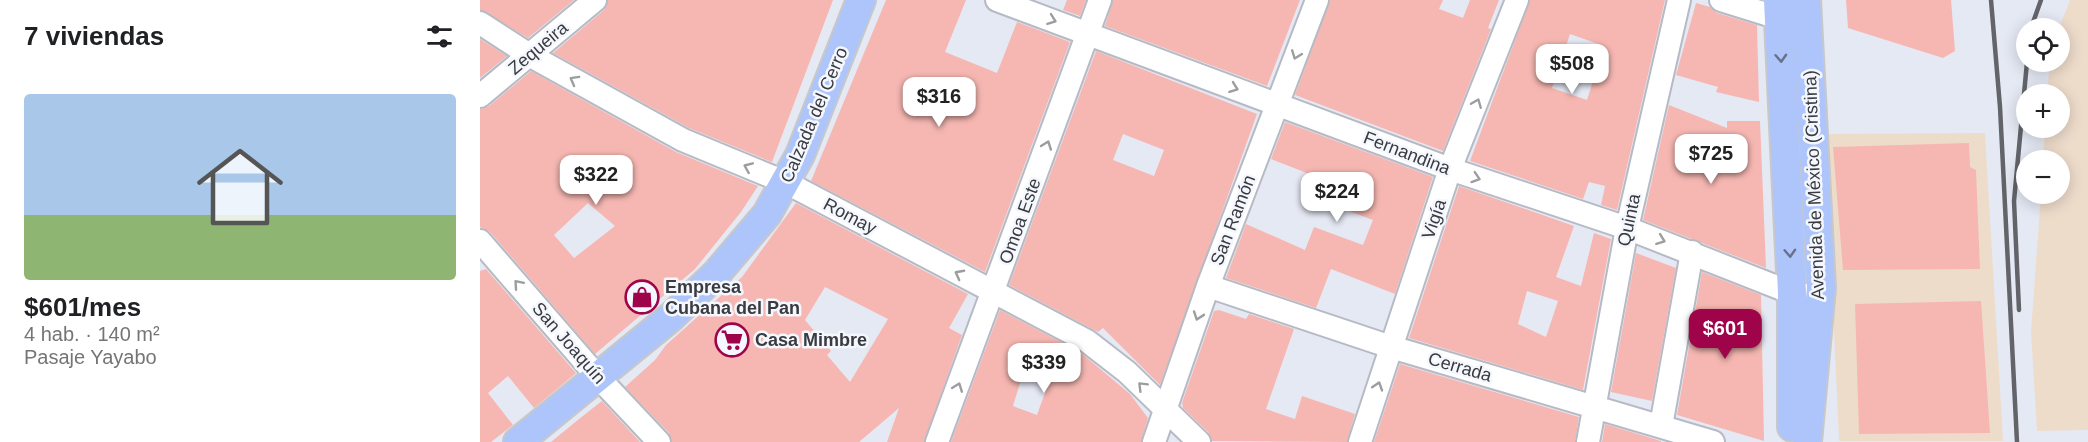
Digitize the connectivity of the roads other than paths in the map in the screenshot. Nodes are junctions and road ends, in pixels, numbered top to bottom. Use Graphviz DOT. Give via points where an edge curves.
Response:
graph roads {
  1 [pos="595,0"];
  2 [pos="861,0"];
  3 [pos="997,0"];
  4 [pos="1100,0"];
  5 [pos="1317,0"];
  6 [pos="1517,0"];
  7 [pos="1679,0"];
  8 [pos="1721,0"];
  9 [pos="1806,0"];
  10 [pos="1779,9"];
  11 [pos="480,23"];
  12 [pos="1088,33"];
  13 [pos="531,56"];
  14 [pos="480,96"];
  15 [pos="1278,104"];
  16 [pos="1450,170"];
  17 [pos="787,183"];
  18 [pos="1627,228"];
  19 [pos="480,241"];
  20 [pos="1692,252"];
  21 [pos="488,261"];
  22 [pos="1208,286"];
  23 [pos="994,292"];
  24 [pos="1792,293"];
  25 [pos="1820,296"];
  26 [pos="1391,347"];
  27 [pos="597,376"];
  28 [pos="1595,407"];
  29 [pos="1165,411"];
  30 [pos="1661,426"];
  31 [pos="518,442"];
  32 [pos="659,442"];
  33 [pos="937,442"];
  34 [pos="1154,442"];
  35 [pos="1199,442"];
  36 [pos="1360,442"];
  37 [pos="1588,442"];
  38 [pos="1713,442"];
  39 [pos="1792,442"];
  40 [pos="1807,442"];
  1 -- 13 [label="street, Zequeira"];
  2 -- 17 [label="main road, Calzada del Cerro"];
  3 -- 12 [label="street, Fernandina, one-way"];
  4 -- 12 [label="street, Omoa Este"];
  5 -- 15 [label="street, San Ramón, one-way"];
  16 -- 6 [label="street, Vigía, one-way"];
  7 -- 18 [label="street, Quinta"];
  8 -- 10 [label="street"];
  9 -- 25 [label="main road, Avenida de México (Cristina)"];
  10 -- 24 [label="main road, Avenida de México (Cristina), one-way"];
  11 -- 13 [label="street, Romay"];
  12 -- 15 [label="street, Fernandina, one-way"];
  23 -- 12 [label="street, Omoa Este, one-way"];
  13 -- 14 [label="street, Zequeira"];
  17 -- 13 [label="street, Romay, one-way" via="683,140"];
  15 -- 16 [label="street, Fernandina"];
  15 -- 22 [label="street, San Ramón"];
  16 -- 18 [label="street, Fernandina, one-way"];
  16 -- 26 [label="street, Vigía"];
  23 -- 17 [label="street, Romay, one-way"];
  17 -- 27 [label="main road, Calzada del Cerro" via="767,214 717,273 671,317"];
  18 -- 20 [label="street, Fernandina, one-way"];
  18 -- 28 [label="street, Quinta"];
  19 -- 21 [label="street, San Joaquín"];
  20 -- 24 [label="street, Fernandina"];
  20 -- 30 [label="street"];
  27 -- 21 [label="street, San Joaquín, one-way"];
  22 -- 26 [label="street, Cerrada"];
  22 -- 29 [label="street, San Ramón, one-way"];
  29 -- 23 [label="street, Romay, one-way" via="1127,372 1087,341"];
  33 -- 23 [label="street, Omoa Este, one-way"];
  24 -- 25 [label="street, Fernandina"];
  24 -- 39 [label="main road, Avenida de México (Cristina)"];
  25 -- 40 [label="main road, Avenida de México (Cristina)"];
  26 -- 28 [label="street, Cerrada"];
  36 -- 26 [label="street, Vigía, one-way"];
  27 -- 31 [label="main road, Calzada del Cerro"];
  27 -- 32 [label="street, San Joaquín"];
  28 -- 30 [label="street, Cerrada"];
  28 -- 37 [label="street, Quinta"];
  29 -- 34 [label="street, San Ramón"];
  29 -- 35 [label="street, Romay"];
  30 -- 38 [label="street, Cerrada"];
}
